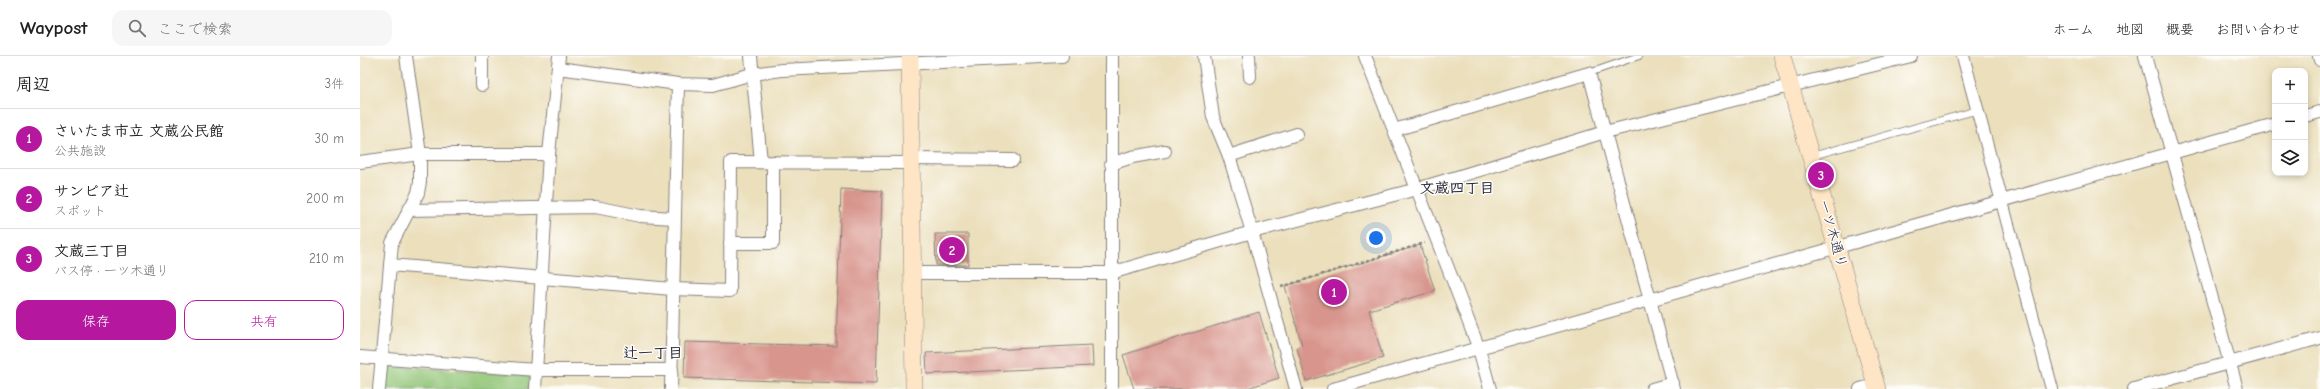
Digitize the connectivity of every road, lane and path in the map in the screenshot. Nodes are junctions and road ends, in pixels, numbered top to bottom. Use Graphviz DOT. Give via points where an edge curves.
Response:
graph roads {
  1 [pos="406,56"];
  2 [pos="482,56"];
  3 [pos="751,56"];
  4 [pos="1062,56"];
  5 [pos="1112,56"];
  6 [pos="1204,56"];
  7 [pos="1249,56"];
  8 [pos="1365,56"];
  9 [pos="1639,56"];
  10 [pos="1782,56"];
  11 [pos="1911,56"];
  12 [pos="1963,56"];
  13 [pos="2145,56"];
  14 [pos="2319,56"];
  15 [pos="910,59"];
  16 [pos="2320,60"];
  17 [pos="558,62"];
  18 [pos="1588,73"];
  19 [pos="752,74"];
  20 [pos="1250,77"];
  21 [pos="678,84"];
  22 [pos="482,85"];
  23 [pos="1790,87"];
  24 [pos="1978,110"];
  25 [pos="2320,114"];
  26 [pos="2308,116"];
  27 [pos="2272,125"];
  28 [pos="1394,130"];
  29 [pos="1605,132"];
  30 [pos="1297,134"];
  31 [pos="1165,151"];
  32 [pos="2172,152"];
  33 [pos="420,154"];
  34 [pos="549,154"];
  35 [pos="1229,156"];
  36 [pos="1810,157"];
  37 [pos="1013,160"];
  38 [pos="911,161"];
  39 [pos="360,162"];
  40 [pos="767,162"];
  41 [pos="1111,164"];
  42 [pos="1416,190"];
  43 [pos="2003,200"];
  44 [pos="546,208"];
  45 [pos="408,210"];
  46 [pos="674,218"];
  47 [pos="1252,232"];
  48 [pos="1437,240"];
  49 [pos="730,243"];
  50 [pos="1837,248"];
  51 [pos="390,264"];
  52 [pos="913,273"];
  53 [pos="1111,273"];
  54 [pos="543,278"];
  55 [pos="672,289"];
  56 [pos="1269,291"];
  57 [pos="1650,299"];
  58 [pos="2320,338"];
  59 [pos="1479,349"];
  60 [pos="360,357"];
  61 [pos="381,359"];
  62 [pos="2230,362"];
  63 [pos="536,370"];
  64 [pos="672,370"];
  65 [pos="1674,386"];
  66 [pos="1871,388"];
  67 [pos="379,389"];
  68 [pos="535,389"];
  69 [pos="671,389"];
  70 [pos="914,389"];
  71 [pos="1112,389"];
  72 [pos="1296,389"];
  73 [pos="1333,389"];
  74 [pos="1490,389"];
  75 [pos="1652,389"];
  76 [pos="2052,389"];
  77 [pos="2134,389"];
  78 [pos="2237,389"];
  1 -- 33 [label="street"];
  2 -- 22 [label="street"];
  3 -- 19 [label="street"];
  4 -- 15 [label="street"];
  5 -- 41 [label="street"];
  6 -- 35 [label="street" via="1213,117"];
  7 -- 20 [label="street"];
  8 -- 28 [label="street"];
  9 -- 18 [label="lane"];
  10 -- 23 [label="street, 一ツ木通り"];
  11 -- 23 [label="street"];
  12 -- 24 [label="street"];
  13 -- 32 [label="street"];
  14 -- 16 [label="street"];
  15 -- 19 [label="street"];
  15 -- 38 [label="street"];
  17 -- 21 [label="street"];
  17 -- 34 [label="street"];
  18 -- 28 [label="street"];
  18 -- 29 [label="street"];
  19 -- 21 [label="street" via="713,85"];
  19 -- 40 [label="street"];
  21 -- 46 [label="street"];
  23 -- 29 [label="street"];
  23 -- 36 [label="street, 一ツ木通り"];
  24 -- 36 [label="lane"];
  24 -- 43 [label="street"];
  25 -- 26 [label="street"];
  27 -- 32 [label="street"];
  28 -- 42 [label="street"];
  29 -- 42 [label="street"];
  29 -- 57 [label="street"];
  30 -- 35 [label="street"];
  31 -- 41 [label="street"];
  32 -- 43 [label="street"];
  32 -- 62 [label="street"];
  33 -- 34 [label="street"];
  33 -- 39 [label="street"];
  33 -- 45 [label="street" via="418,193"];
  34 -- 44 [label="street"];
  35 -- 47 [label="street"];
  36 -- 50 [label="street, 一ツ木通り"];
  37 -- 38 [label="street"];
  38 -- 40 [label="street"];
  38 -- 52 [label="street"];
  40 -- 49 [label="street" via="731,162"];
  40 -- 49 [label="street" via="773,243"];
  41 -- 53 [label="street"];
  42 -- 47 [label="street"];
  42 -- 48 [label="street"];
  43 -- 50 [label="street"];
  43 -- 76 [label="street"];
  44 -- 45 [label="street"];
  44 -- 46 [label="street" via="596,207 640,216"];
  44 -- 54 [label="street"];
  45 -- 51 [label="street" via="392,243"];
  46 -- 55 [label="street"];
  47 -- 53 [label="street"];
  47 -- 56 [label="street"];
  48 -- 56 [label="path"];
  48 -- 59 [label="street"];
  49 -- 55 [label="street" via="730,291"];
  50 -- 57 [label="street"];
  50 -- 66 [label="street, 一ツ木通り"];
  51 -- 54 [label="street"];
  51 -- 61 [label="street"];
  52 -- 53 [label="street"];
  52 -- 70 [label="street"];
  53 -- 71 [label="street"];
  54 -- 55 [label="street"];
  54 -- 63 [label="street"];
  55 -- 64 [label="street"];
  56 -- 72 [label="street"];
  57 -- 59 [label="street"];
  57 -- 65 [label="street"];
  58 -- 62 [label="street"];
  59 -- 73 [label="street"];
  59 -- 74 [label="street"];
  60 -- 61 [label="street"];
  61 -- 63 [label="street"];
  61 -- 67 [label="street"];
  62 -- 77 [label="street"];
  62 -- 78 [label="street"];
  63 -- 64 [label="street"];
  63 -- 68 [label="street"];
  64 -- 69 [label="street"];
  65 -- 75 [label="street"];
}
